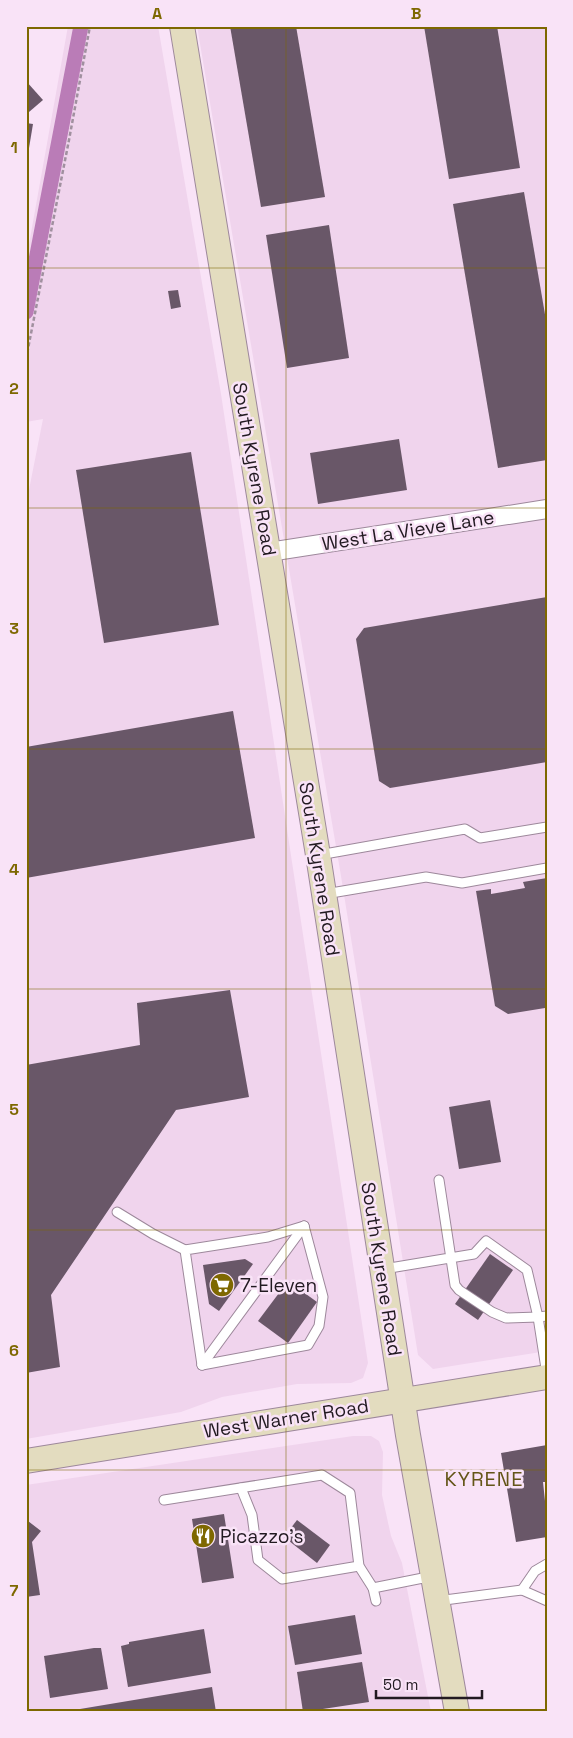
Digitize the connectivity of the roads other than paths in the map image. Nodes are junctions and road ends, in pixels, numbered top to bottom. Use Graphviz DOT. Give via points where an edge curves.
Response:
graph roads {
  1 [pos="182,26"];
  2 [pos="547,509"];
  3 [pos="270,552"];
  4 [pos="547,827"];
  5 [pos="318,855"];
  6 [pos="547,868"];
  7 [pos="325,894"];
  8 [pos="439,1180"];
  9 [pos="117,1212"];
  10 [pos="304,1226"];
  11 [pos="185,1250"];
  12 [pos="451,1258"];
  13 [pos="382,1269"];
  14 [pos="542,1317"];
  15 [pos="202,1365"];
  16 [pos="547,1376"];
  17 [pos="402,1399"];
  18 [pos="26,1461"];
  19 [pos="241,1488"];
  20 [pos="164,1500"];
  21 [pos="547,1564"];
  22 [pos="359,1566"];
  23 [pos="433,1576"];
  24 [pos="373,1588"];
  25 [pos="522,1590"];
  26 [pos="376,1601"];
  27 [pos="437,1601"];
  28 [pos="547,1601"];
  29 [pos="457,1712"];
  1 -- 3 [label="main road, South Kyrene Road"];
  2 -- 3 [label="street, West La Vieve Lane"];
  3 -- 5 [label="main road, South Kyrene Road"];
  4 -- 5 [label="lane" via="480,838 464,829"];
  5 -- 7 [label="main road, South Kyrene Road"];
  6 -- 7 [label="lane" via="462,883 426,877"];
  7 -- 13 [label="main road, South Kyrene Road"];
  8 -- 12 [label="lane"];
  9 -- 11 [label="lane"];
  10 -- 11 [label="lane" via="268,1237"];
  10 -- 15 [label="lane"];
  10 -- 15 [label="lane" via="323,1297 319,1326 308,1345"];
  11 -- 15 [label="lane"];
  12 -- 13 [label="lane"];
  12 -- 14 [label="lane" via="455,1285 492,1312 506,1318"];
  12 -- 14 [label="lane" via="474,1254 486,1241 527,1270"];
  13 -- 17 [label="main road, South Kyrene Road"];
  14 -- 16 [label="lane"];
  16 -- 17 [label="main road, West Warner Road"];
  17 -- 18 [label="main road, West Warner Road"];
  17 -- 23 [label="main road, South Kyrene Road"];
  19 -- 20 [label="lane"];
  19 -- 22 [label="lane" via="252,1515 258,1560 282,1579"];
  19 -- 22 [label="lane" via="322,1475 350,1493"];
  21 -- 25 [label="lane" via="535,1570"];
  22 -- 24 [label="lane"];
  23 -- 24 [label="lane"];
  23 -- 27 [label="main road, South Kyrene Road"];
  24 -- 26 [label="lane"];
  25 -- 27 [label="lane"];
  25 -- 28 [label="lane"];
  27 -- 29 [label="main road, South Kyrene Road"];
}
